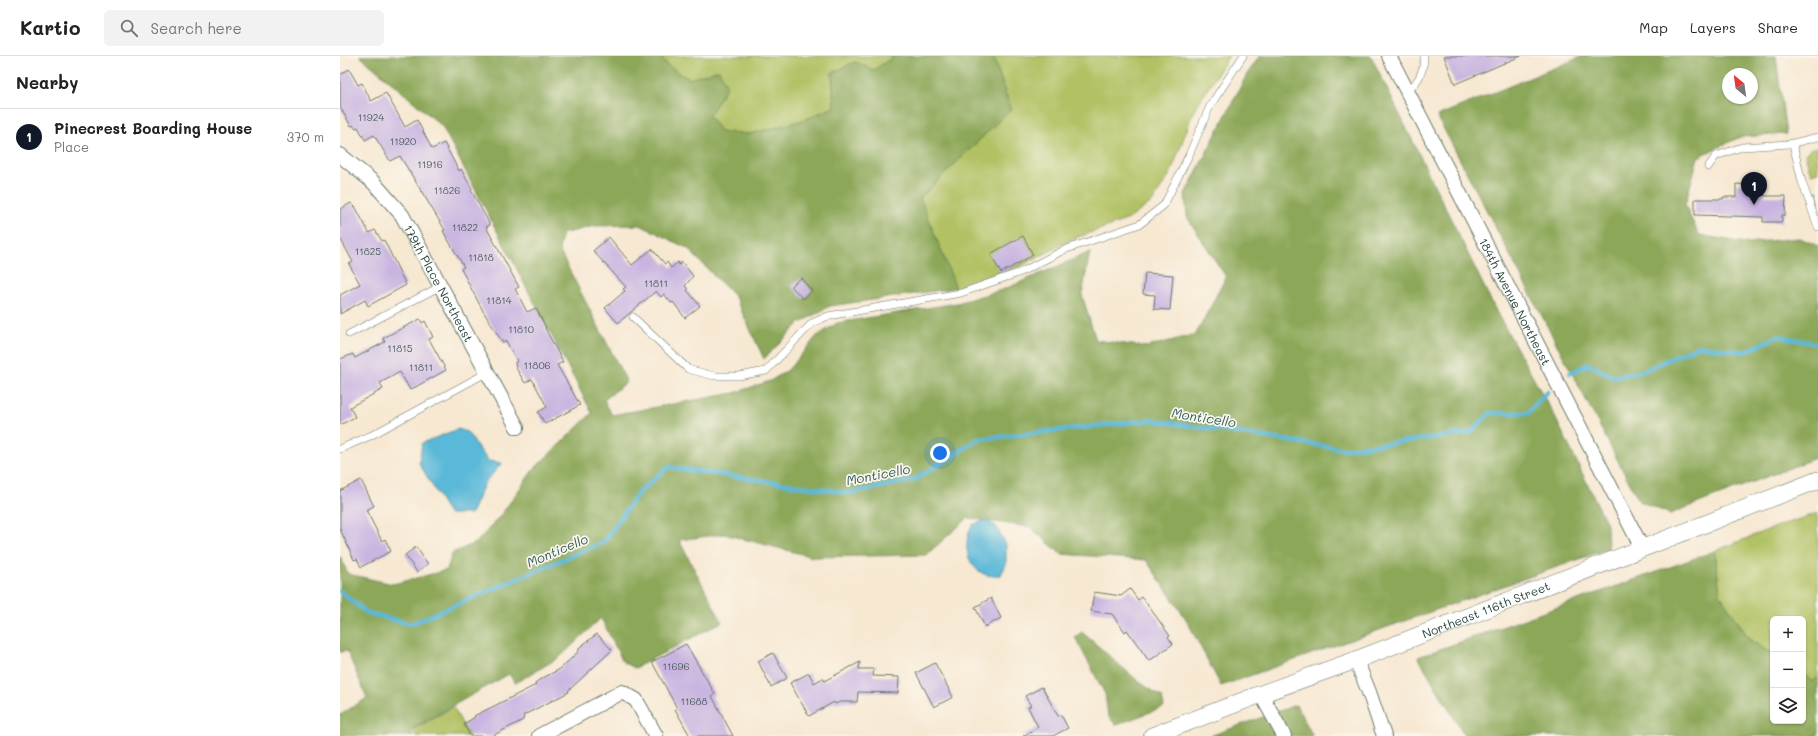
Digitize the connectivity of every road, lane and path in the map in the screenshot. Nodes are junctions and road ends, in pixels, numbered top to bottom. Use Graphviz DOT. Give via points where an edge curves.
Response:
graph roads {
  1 [pos="1243,56"];
  2 [pos="1389,56"];
  3 [pos="1424,56"];
  4 [pos="1407,92"];
  5 [pos="1818,137"];
  6 [pos="1793,144"];
  7 [pos="340,155"];
  8 [pos="1708,167"];
  9 [pos="1818,227"];
  10 [pos="441,286"];
  11 [pos="633,317"];
  12 [pos="349,334"];
  13 [pos="488,372"];
  14 [pos="517,427"];
  15 [pos="340,449"];
  16 [pos="1818,480"];
  17 [pos="1642,548"];
  18 [pos="1356,660"];
  19 [pos="1261,694"];
  20 [pos="539,736"];
  21 [pos="656,736"];
  22 [pos="1152,736"];
  23 [pos="1284,736"];
  24 [pos="1384,736"];
  1 -- 11 [label="lane" via="1210,106 1164,205 1140,224 1064,250 1021,272 961,294 828,316 812,324 766,371 739,376 714,376 688,369"];
  2 -- 4 [label="street, 184th Avenue Northeast"];
  3 -- 4 [label="lane" via="1423,70 1416,84"];
  4 -- 17 [label="street, 184th Avenue Northeast"];
  5 -- 6 [label="lane"];
  6 -- 8 [label="lane" via="1742,147 1716,156"];
  6 -- 9 [label="lane" via="1802,182"];
  7 -- 10 [label="street, 179th Place Northeast" via="373,182 402,214"];
  10 -- 12 [label="lane"];
  10 -- 13 [label="street, 179th Place Northeast"];
  13 -- 14 [label="street, 179th Place Northeast"];
  13 -- 15 [label="lane" via="372,435"];
  16 -- 17 [label="street, Northeast 116th Street"];
  17 -- 18 [label="street, Northeast 116th Street"];
  18 -- 19 [label="street, Northeast 116th Street"];
  18 -- 24 [label="street"];
  19 -- 22 [label="street, Northeast 116th Street"];
  19 -- 23 [label="street"];
  20 -- 21 [label="street" via="622,692 636,700"];
}
